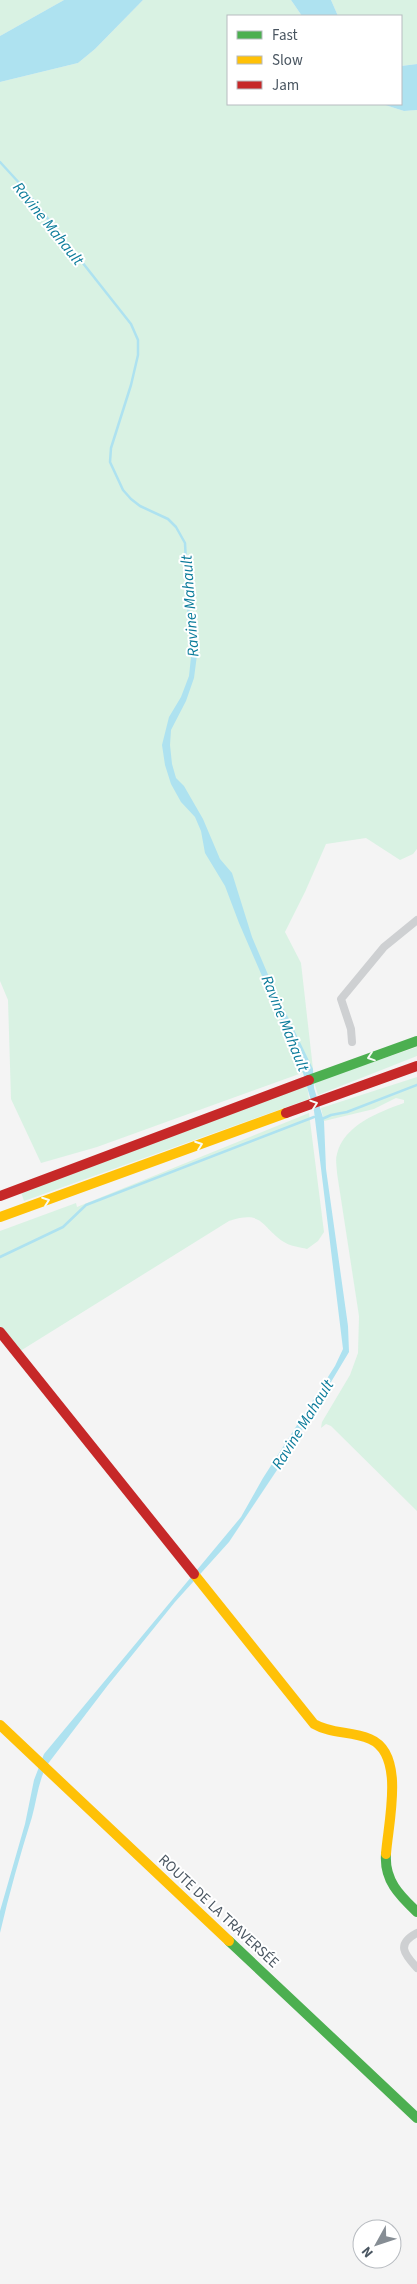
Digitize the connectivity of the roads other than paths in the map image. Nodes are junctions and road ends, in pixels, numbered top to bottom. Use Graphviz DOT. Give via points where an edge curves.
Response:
graph roads {
  1 [pos="417,920"];
  2 [pos="417,1041"];
  3 [pos="352,1042"];
  4 [pos="417,1066"];
  5 [pos="130,1147"];
  6 [pos="0,1188"];
  7 [pos="0,1196"];
  8 [pos="0,1218"];
  9 [pos="0,1332"];
  10 [pos="0,1725"];
  11 [pos="417,1912"];
  12 [pos="417,1933"];
  13 [pos="417,1968"];
  14 [pos="417,2118"];
  1 -- 3 [label="street" via="384,947 341,999"];
  2 -- 5 [label="main road, one-way"];
  8 -- 4 [label="main road, one-way"];
  5 -- 6 [label="main road"];
  5 -- 7 [label="main road"];
  9 -- 11 [label="main road" via="314,1724 325,1730 369,1738 387,1754 392,1778 385,1869 388,1880"];
  10 -- 14 [label="main road, ROUTE DE LA TRAVERSÉE"];
  12 -- 13 [label="street" via="406,1941 404,1947 404,1953"];
}
